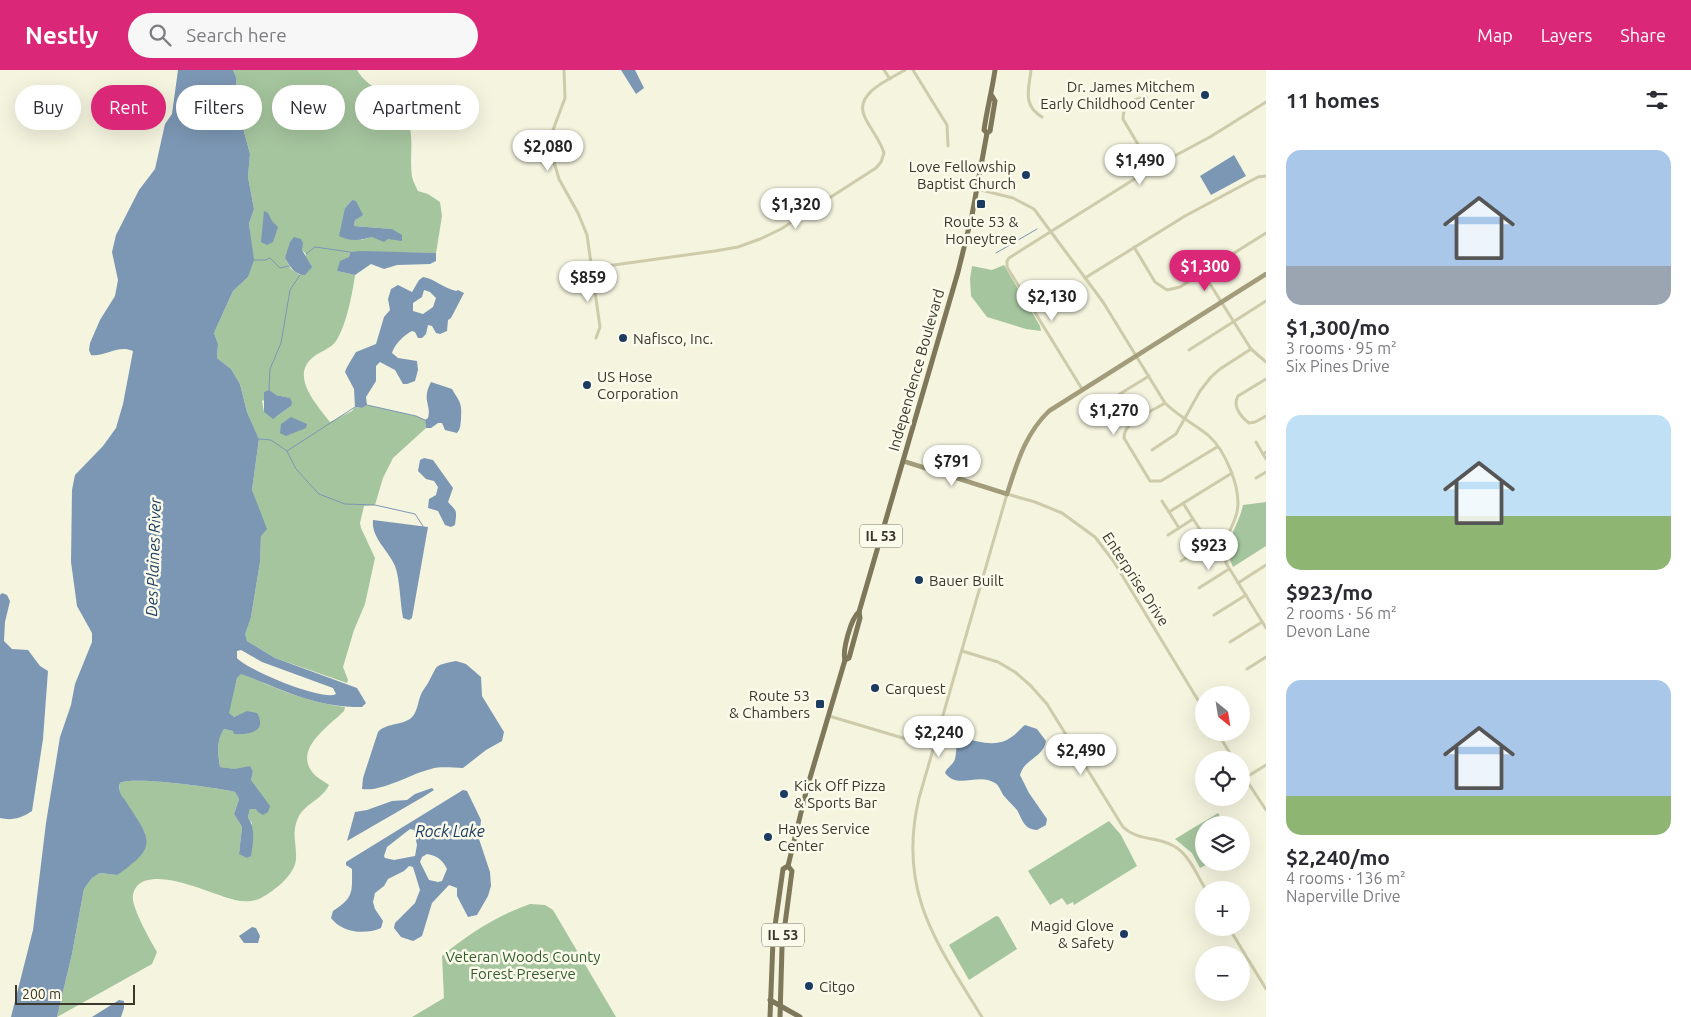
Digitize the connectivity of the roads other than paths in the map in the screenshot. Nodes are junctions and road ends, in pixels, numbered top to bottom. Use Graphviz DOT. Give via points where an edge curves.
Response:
graph roads {
  1 [pos="564,70"];
  2 [pos="884,70"];
  3 [pos="905,70"];
  4 [pos="913,70"];
  5 [pos="995,70"];
  6 [pos="1031,70"];
  7 [pos="890,79"];
  8 [pos="1146,97"];
  9 [pos="1266,102"];
  10 [pos="1042,117"];
  11 [pos="948,146"];
  12 [pos="1152,168"];
  13 [pos="1266,176"];
  14 [pos="977,189"];
  15 [pos="1051,231"];
  16 [pos="1266,234"];
  17 [pos="1134,248"];
  18 [pos="592,268"];
  19 [pos="1203,273"];
  20 [pos="1266,274"];
  21 [pos="1085,278"];
  22 [pos="1221,301"];
  23 [pos="1266,301"];
  24 [pos="1234,322"];
  25 [pos="596,338"];
  26 [pos="1251,349"];
  27 [pos="1189,350"];
  28 [pos="1136,354"];
  29 [pos="1266,362"];
  30 [pos="1149,376"];
  31 [pos="1266,378"];
  32 [pos="1082,389"];
  33 [pos="1165,403"];
  34 [pos="1092,411"];
  35 [pos="1266,416"];
  36 [pos="1185,419"];
  37 [pos="1256,442"];
  38 [pos="1217,447"];
  39 [pos="1152,450"];
  40 [pos="1264,453"];
  41 [pos="1266,459"];
  42 [pos="902,461"];
  43 [pos="1266,472"];
  44 [pos="1232,473"];
  45 [pos="1256,478"];
  46 [pos="1007,494"];
  47 [pos="1162,501"];
  48 [pos="1183,504"];
  49 [pos="1169,512"];
  50 [pos="1193,519"];
  51 [pos="1179,528"];
  52 [pos="1201,531"];
  53 [pos="1227,534"];
  54 [pos="1168,535"];
  55 [pos="1181,561"];
  56 [pos="1266,565"];
  57 [pos="1229,569"];
  58 [pos="1238,583"];
  59 [pos="1199,588"];
  60 [pos="1246,595"];
  61 [pos="1214,615"];
  62 [pos="1262,622"];
  63 [pos="1266,628"];
  64 [pos="1230,642"];
  65 [pos="962,651"];
  66 [pos="1266,657"];
  67 [pos="1247,669"];
  68 [pos="1195,695"];
  69 [pos="828,716"];
  70 [pos="933,747"];
  71 [pos="1266,765"];
  72 [pos="1250,775"];
  73 [pos="1250,786"];
  74 [pos="1266,810"];
  75 [pos="788,866"];
  76 [pos="1200,881"];
  77 [pos="1233,936"];
  78 [pos="1266,989"];
  79 [pos="770,1000"];
  80 [pos="780,1005"];
  81 [pos="770,1008"];
  82 [pos="781,1016"];
  83 [pos="770,1017"];
  84 [pos="800,1017"];
  85 [pos="982,1017"];
  1 -- 18 [label="street" via="565,98 553,130 554,162 559,180 584,225"];
  2 -- 7 [label="street"];
  3 -- 7 [label="street"];
  4 -- 11 [label="street" via="947,125"];
  5 -- 14 [label="main road, Independence Boulevard / IL 53"];
  6 -- 10 [label="street" via="1028,99 1032,111"];
  7 -- 18 [label="street" via="868,95 862,108 884,153 882,162 780,229 738,247"];
  8 -- 12 [label="street" via="1128,103 1123,110 1123,118"];
  9 -- 12 [label="street"];
  12 -- 15 [label="street"];
  13 -- 17 [label="street" via="1258,177 1185,216"];
  14 -- 15 [label="street" via="1024,203 1034,209"];
  14 -- 42 [label="main road, Independence Boulevard / IL 53" via="958,272"];
  15 -- 21 [label="street"];
  15 -- 32 [label="street" via="1009,258 1008,267"];
  16 -- 19 [label="street"];
  17 -- 19 [label="street" via="1156,282 1167,290 1180,287"];
  17 -- 21 [label="street"];
  18 -- 25 [label="street" via="600,327"];
  19 -- 22 [label="street"];
  20 -- 22 [label="street"];
  21 -- 28 [label="street"];
  22 -- 24 [label="street"];
  22 -- 28 [label="street"];
  23 -- 24 [label="street"];
  24 -- 26 [label="street"];
  24 -- 27 [label="street"];
  26 -- 29 [label="street"];
  26 -- 36 [label="street" via="1211,377"];
  28 -- 30 [label="street"];
  28 -- 32 [label="street"];
  30 -- 33 [label="street"];
  30 -- 34 [label="street"];
  31 -- 35 [label="street" via="1235,401 1243,419 1249,423"];
  32 -- 46 [label="street" via="1049,410 1034,426 1022,449"];
  33 -- 36 [label="street"];
  33 -- 38 [label="street" via="1127,426 1123,435 1152,482 1161,482"];
  36 -- 38 [label="street" via="1207,434"];
  36 -- 39 [label="street" via="1176,434"];
  37 -- 40 [label="street"];
  38 -- 44 [label="street"];
  40 -- 41 [label="street"];
  42 -- 46 [label="street, Enterprise Drive"];
  42 -- 69 [label="main road, Independence Boulevard / IL 53" via="849,658 845,660"];
  43 -- 45 [label="street"];
  44 -- 48 [label="street"];
  44 -- 53 [label="street" via="1238,503"];
  46 -- 65 [label="street"];
  46 -- 68 [label="street, Enterprise Drive" via="1062,513 1095,537 1114,562"];
  47 -- 49 [label="street"];
  48 -- 49 [label="street"];
  48 -- 50 [label="street"];
  49 -- 51 [label="street"];
  50 -- 51 [label="street"];
  50 -- 52 [label="street"];
  51 -- 54 [label="street"];
  53 -- 55 [label="street"];
  53 -- 57 [label="street" via="1224,551"];
  56 -- 58 [label="street"];
  57 -- 58 [label="street"];
  57 -- 59 [label="street"];
  58 -- 60 [label="street"];
  60 -- 61 [label="street"];
  60 -- 62 [label="street"];
  62 -- 63 [label="street"];
  62 -- 64 [label="street"];
  65 -- 70 [label="street"];
  65 -- 76 [label="street" via="998,662 1030,685 1046,704 1122,827 1136,836 1177,847"];
  66 -- 67 [label="street"];
  69 -- 70 [label="street"];
  69 -- 75 [label="main road, Independence Boulevard / IL 53"];
  70 -- 85 [label="street" via="914,815 912,852 915,878 929,929"];
  71 -- 72 [label="street"];
  73 -- 74 [label="street"];
  75 -- 79 [label="main road, Independence Boulevard / IL 53" via="783,869 775,917"];
  75 -- 80 [label="main road, Independence Boulevard / IL 53" via="792,871 782,947"];
  77 -- 78 [label="street"];
  79 -- 80 [label="main road"];
  79 -- 81 [label="main road, Independence Boulevard / IL 53"];
  80 -- 82 [label="main road, Independence Boulevard"];
  80 -- 84 [label="main road"];
  81 -- 82 [label="main road"];
  81 -- 83 [label="main road, Independence Boulevard"];
}
